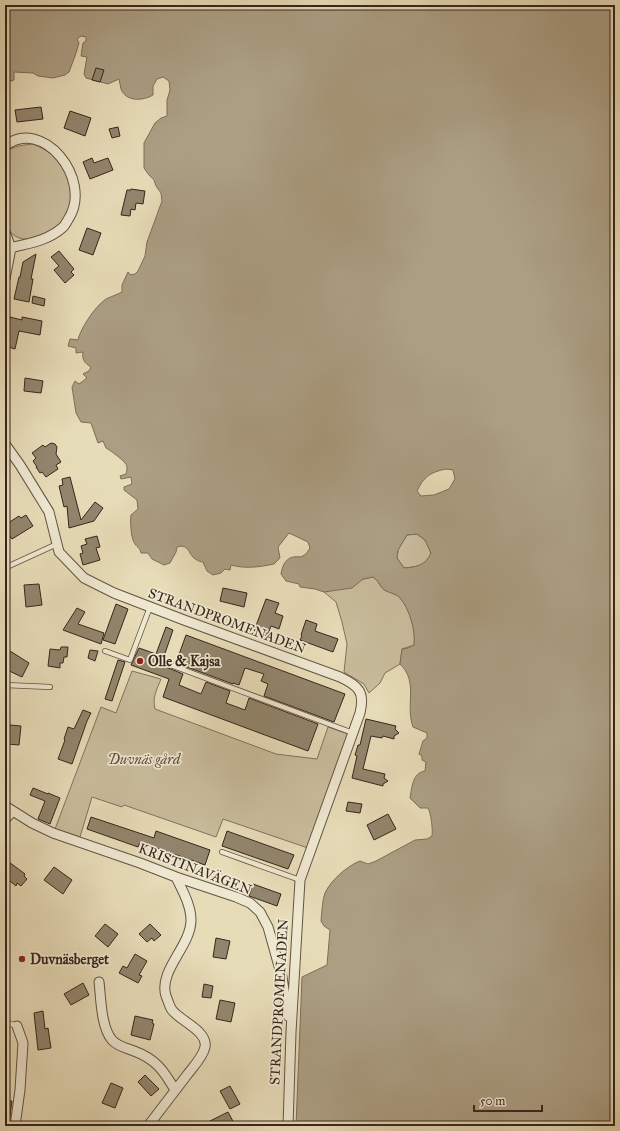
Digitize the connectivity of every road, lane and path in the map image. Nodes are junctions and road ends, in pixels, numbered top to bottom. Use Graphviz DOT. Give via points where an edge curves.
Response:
graph roads {
  1 [pos="5,146"];
  2 [pos="5,232"];
  3 [pos="11,248"];
  4 [pos="5,279"];
  5 [pos="5,444"];
  6 [pos="57,544"];
  7 [pos="9,566"];
  8 [pos="150,607"];
  9 [pos="105,651"];
  10 [pos="168,664"];
  11 [pos="5,685"];
  12 [pos="50,686"];
  13 [pos="353,733"];
  14 [pos="9,808"];
  15 [pos="5,819"];
  16 [pos="222,852"];
  17 [pos="176,877"];
  18 [pos="300,880"];
  19 [pos="99,982"];
  20 [pos="5,1022"];
  21 [pos="17,1026"];
  22 [pos="291,1032"];
  23 [pos="175,1090"];
  24 [pos="15,1126"];
  25 [pos="148,1126"];
  26 [pos="288,1126"];
  1 -- 3 [label="street" via="23,138 39,140 49,146 69,167 75,195 73,211 63,227 48,238"];
  2 -- 3 [label="street"];
  3 -- 4 [label="street"];
  5 -- 6 [label="street, STRANDPROMENADEN" via="48,512"];
  6 -- 7 [label="lane"];
  6 -- 8 [label="street, STRANDPROMENADEN" via="59,552 84,578"];
  8 -- 9 [label="lane" via="130,660"];
  8 -- 13 [label="street, STRANDPROMENADEN" via="352,682 362,699"];
  10 -- 13 [label="lane"];
  11 -- 12 [label="lane"];
  13 -- 18 [label="street, STRANDPROMENADEN"];
  14 -- 15 [label="street"];
  14 -- 17 [label="street, KRISTINAVÄGEN" via="53,833"];
  16 -- 18 [label="lane"];
  17 -- 22 [label="street, KRISTINAVÄGEN" via="236,896 260,912 268,927 278,959"];
  17 -- 23 [label="street" via="189,908 191,920 186,939 167,976 164,991 172,1010 198,1030 205,1046"];
  18 -- 22 [label="street, STRANDPROMENADEN"];
  19 -- 23 [label="street" via="105,1025 112,1040 158,1065 164,1070"];
  20 -- 21 [label="lane"];
  21 -- 24 [label="street" via="23,1043"];
  22 -- 26 [label="street, STRANDPROMENADEN"];
  23 -- 25 [label="street"];
}
